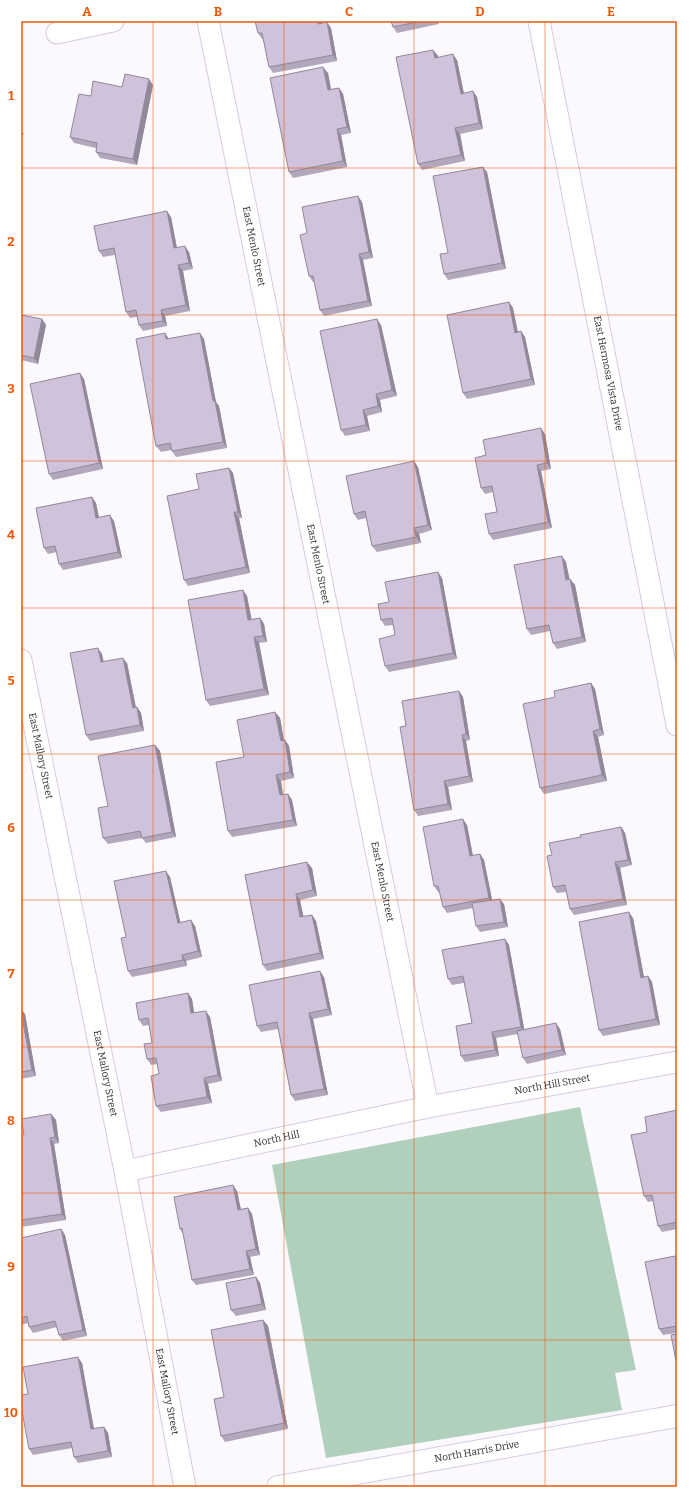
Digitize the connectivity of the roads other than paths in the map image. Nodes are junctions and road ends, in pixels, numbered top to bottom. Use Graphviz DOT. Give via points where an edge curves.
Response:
graph roads {
  1 [pos="113,21"];
  2 [pos="208,21"];
  3 [pos="539,21"];
  4 [pos="57,33"];
  5 [pos="21,660"];
  6 [pos="677,725"];
  7 [pos="677,1062"];
  8 [pos="428,1107"];
  9 [pos="125,1171"];
  10 [pos="677,1416"];
  11 [pos="185,1487"];
  12 [pos="278,1487"];
  1 -- 4 [label="street"];
  2 -- 8 [label="street, East Menlo Street"];
  3 -- 6 [label="street, East Hermosa Vista Drive"];
  5 -- 9 [label="street, East Mallory Street"];
  7 -- 8 [label="street, North Hill Street"];
  8 -- 9 [label="street, North Hill"];
  9 -- 11 [label="street, East Mallory Street"];
  10 -- 12 [label="street, North Harris Drive"];
}
